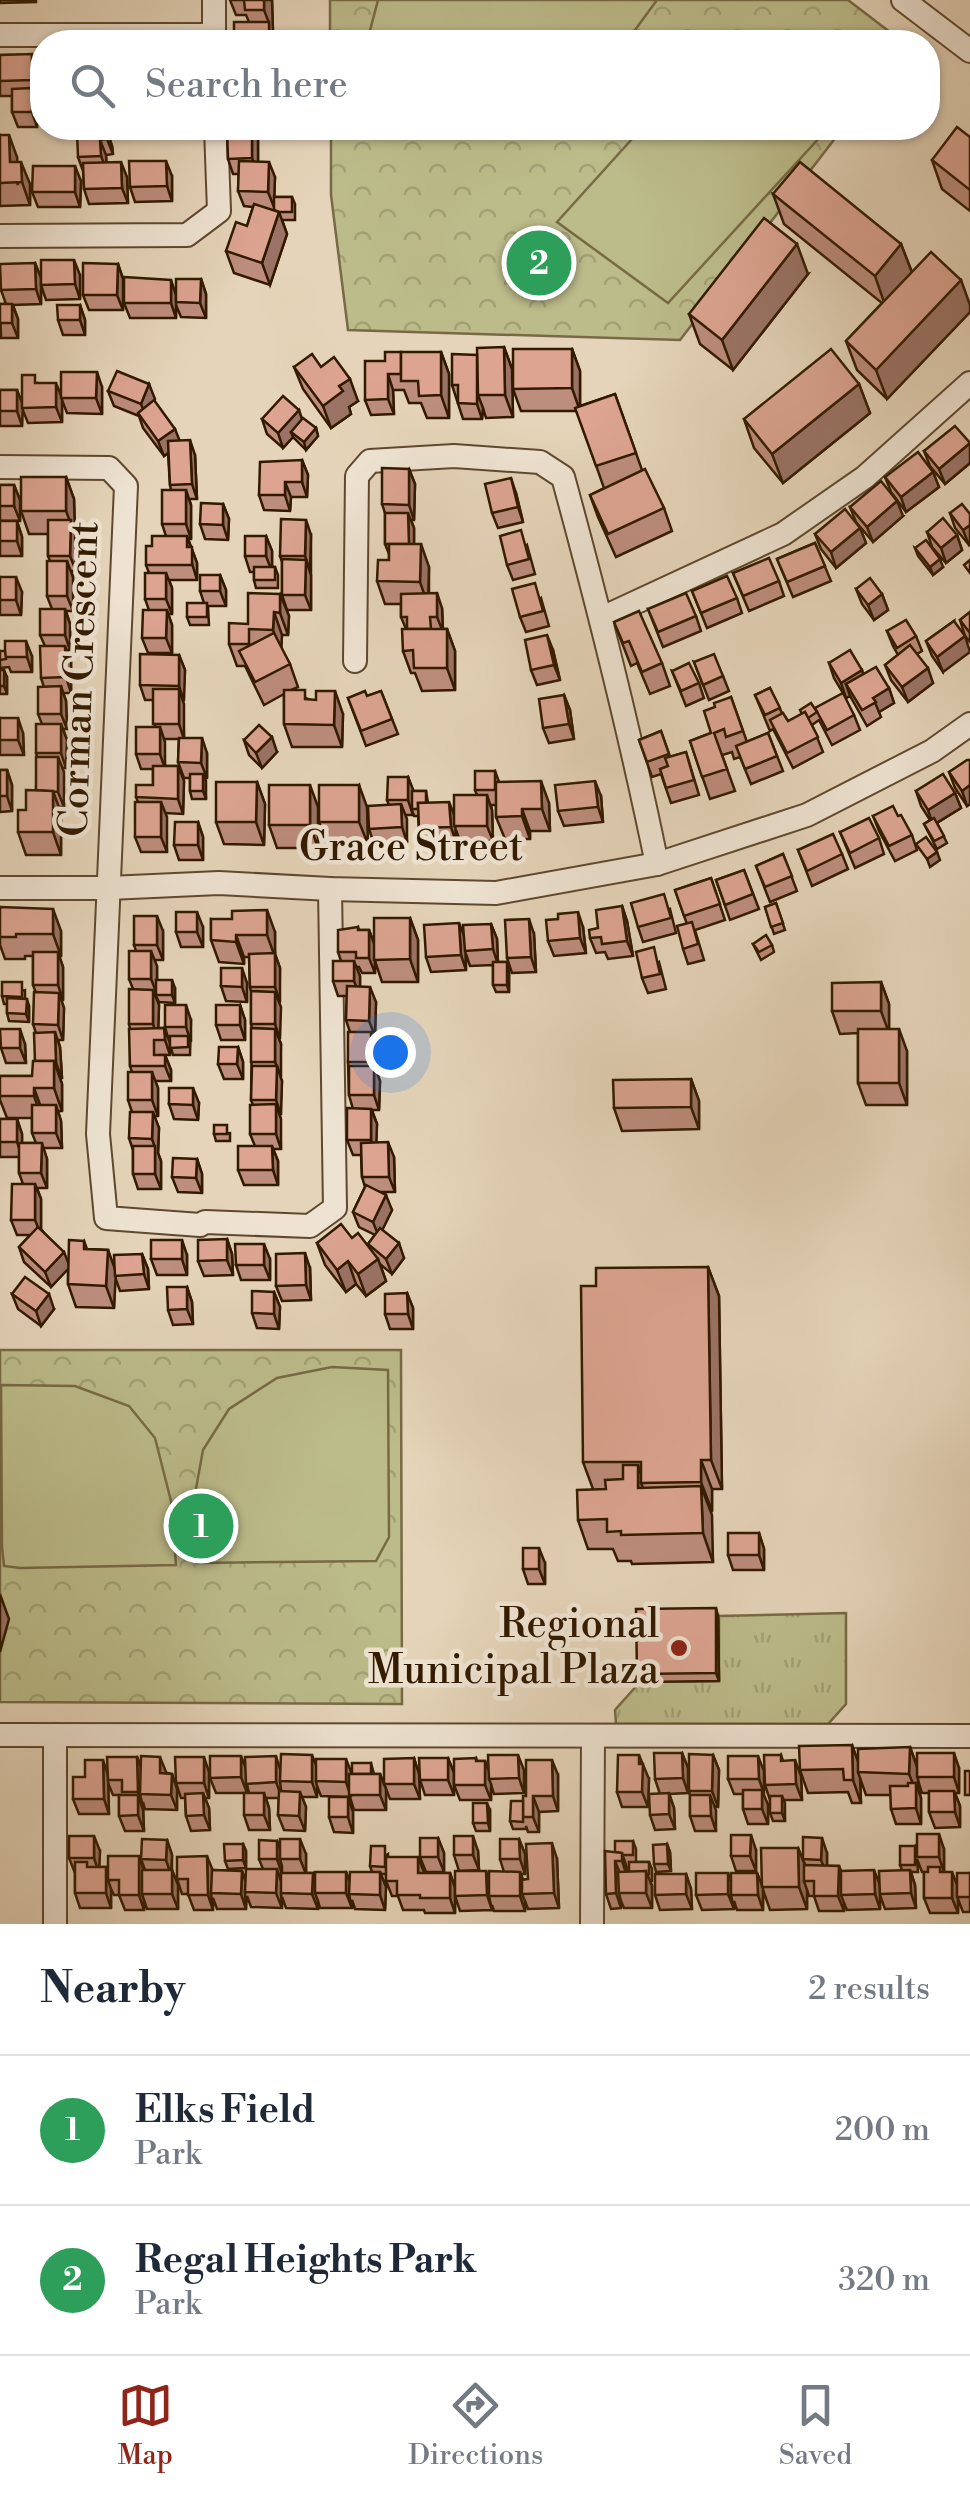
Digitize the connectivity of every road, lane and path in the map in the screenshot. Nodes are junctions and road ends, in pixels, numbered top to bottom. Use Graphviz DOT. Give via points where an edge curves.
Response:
graph roads {
  1 [pos="214,0"];
  2 [pos="903,0"];
  3 [pos="214,30"];
  4 [pos="0,35"];
  5 [pos="30,36"];
  6 [pos="970,51"];
  7 [pos="216,140"];
  8 [pos="0,236"];
  9 [pos="970,383"];
  10 [pos="0,466"];
  11 [pos="602,618"];
  12 [pos="355,661"];
  13 [pos="970,724"];
  14 [pos="657,864"];
  15 [pos="0,888"];
  16 [pos="109,888"];
  17 [pos="330,889"];
  18 [pos="0,1735"];
  19 [pos="56,1735"];
  20 [pos="593,1736"];
  21 [pos="970,1736"];
  22 [pos="55,1924"];
  23 [pos="592,1924"];
  1 -- 3 [label="street"];
  2 -- 6 [label="street"];
  4 -- 5 [label="street"];
  7 -- 8 [label="street" via="218,210 186,236"];
  9 -- 11 [label="street" via="865,477 783,534"];
  10 -- 16 [label="street, Corman Crescent" via="109,468 126,486"];
  11 -- 12 [label="street" via="563,477 540,462 454,456 370,461 357,476"];
  11 -- 14 [label="street"];
  13 -- 14 [label="street, Grace Street" via="932,751 807,815"];
  14 -- 17 [label="street, Grace Street" via="496,893"];
  15 -- 16 [label="street, Grace Street"];
  16 -- 17 [label="street, Grace Street" via="219,883"];
  16 -- 17 [label="street, Corman Crescent" via="98,1134 106,1218 310,1226 335,1208"];
  18 -- 19 [label="street"];
  19 -- 20 [label="street"];
  19 -- 22 [label="street"];
  20 -- 21 [label="street"];
  20 -- 23 [label="street"];
}
